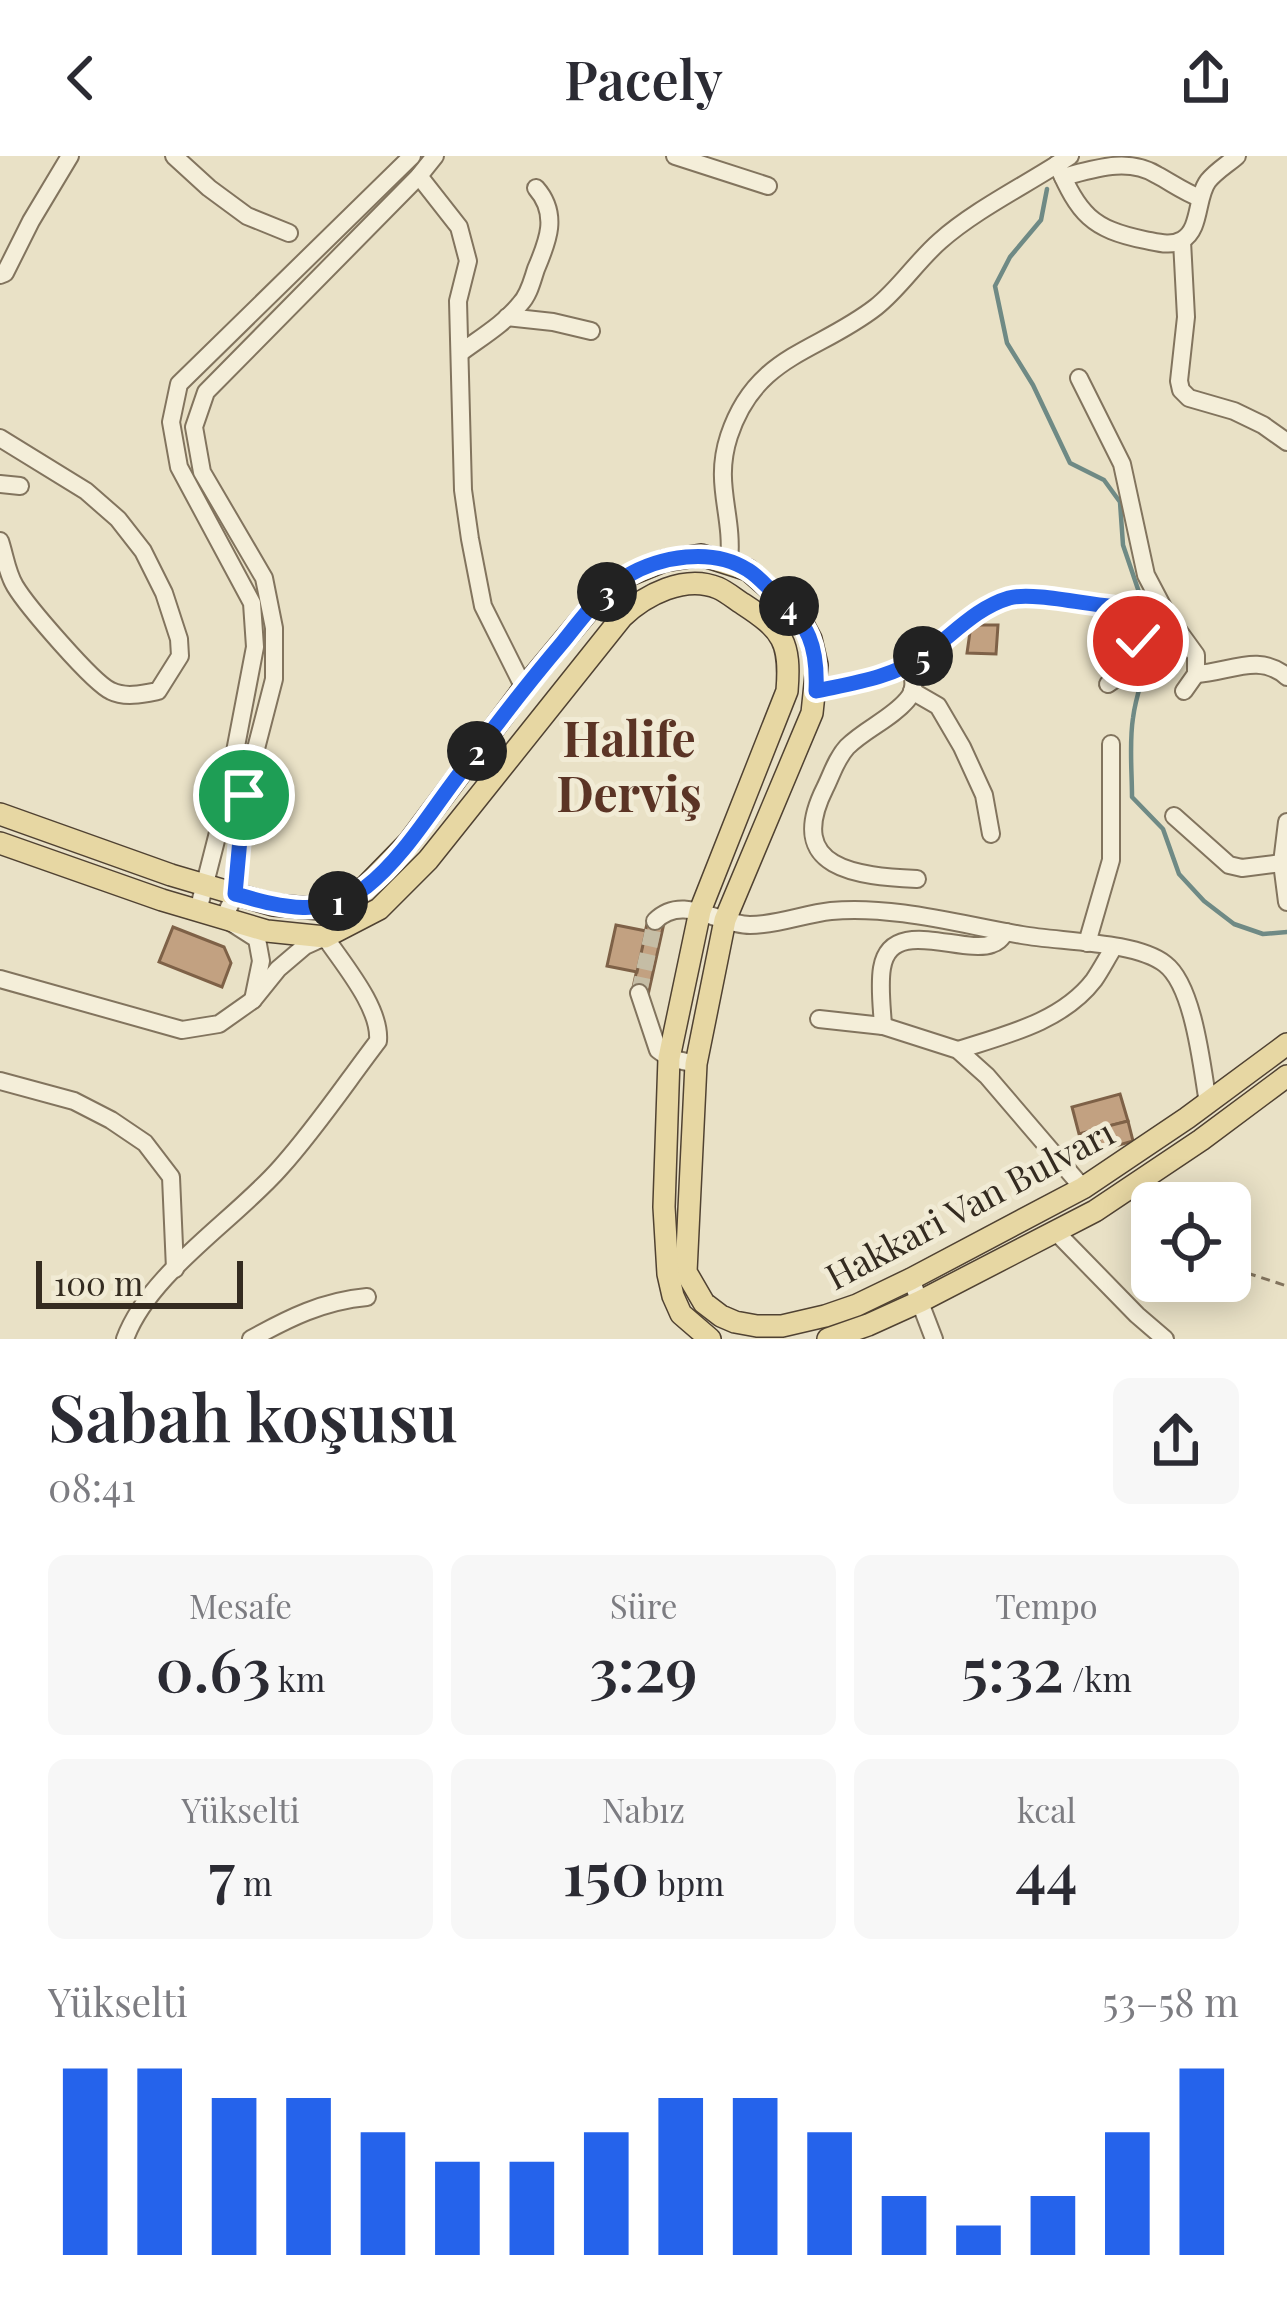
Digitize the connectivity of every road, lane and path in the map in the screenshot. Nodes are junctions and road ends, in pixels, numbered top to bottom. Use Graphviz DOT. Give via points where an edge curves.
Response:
graph roads {
  1 [pos="70,156"];
  2 [pos="174,156"];
  3 [pos="412,156"];
  4 [pos="435,156"];
  5 [pos="675,156"];
  6 [pos="1237,156"];
  7 [pos="1063,166"];
  8 [pos="419,176"];
  9 [pos="768,185"];
  10 [pos="536,188"];
  11 [pos="1200,198"];
  12 [pos="289,233"];
  13 [pos="1182,241"];
  14 [pos="0,275"];
  15 [pos="507,317"];
  16 [pos="591,332"];
  17 [pos="460,353"];
  18 [pos="1079,378"];
  19 [pos="0,438"];
  20 [pos="1287,442"];
  21 [pos="0,484"];
  22 [pos="20,487"];
  23 [pos="0,541"];
  24 [pos="729,562"];
  25 [pos="1144,605"];
  26 [pos="910,664"];
  27 [pos="1196,674"];
  28 [pos="1287,676"];
  29 [pos="1108,684"];
  30 [pos="524,688"];
  31 [pos="816,691"];
  32 [pos="912,691"];
  33 [pos="1184,691"];
  34 [pos="1111,744"];
  35 [pos="0,814"];
  36 [pos="1174,816"];
  37 [pos="1287,821"];
  38 [pos="991,834"];
  39 [pos="0,843"];
  40 [pos="1282,862"];
  41 [pos="917,879"];
  42 [pos="203,884"];
  43 [pos="235,894"];
  44 [pos="1287,902"];
  45 [pos="198,911"];
  46 [pos="700,911"];
  47 [pos="224,918"];
  48 [pos="724,920"];
  49 [pos="655,921"];
  50 [pos="1006,932"];
  51 [pos="325,937"];
  52 [pos="1087,944"];
  53 [pos="1114,946"];
  54 [pos="0,979"];
  55 [pos="639,993"];
  56 [pos="253,1000"];
  57 [pos="819,1019"];
  58 [pos="883,1026"];
  59 [pos="1287,1044"];
  60 [pos="958,1050"];
  61 [pos="669,1058"];
  62 [pos="696,1064"];
  63 [pos="1287,1076"];
  64 [pos="0,1081"];
  65 [pos="1208,1102"];
  66 [pos="1083,1188"];
  67 [pos="1056,1232"];
  68 [pos="175,1269"];
  69 [pos="1251,1274"];
  70 [pos="911,1279"];
  71 [pos="1287,1286"];
  72 [pos="367,1297"];
  73 [pos="921,1301"];
  74 [pos="721,1316"];
  75 [pos="125,1339"];
  76 [pos="251,1339"];
  77 [pos="709,1339"];
  78 [pos="828,1339"];
  79 [pos="934,1339"];
  80 [pos="1165,1339"];
  1 -- 14 [label="street"];
  2 -- 12 [label="street" via="247,216"];
  3 -- 42 [label="street" via="179,384 171,422 179,467 252,603 255,646"];
  4 -- 8 [label="street"];
  5 -- 9 [label="street"];
  6 -- 11 [label="street"];
  7 -- 11 [label="street" via="1132,166"];
  7 -- 13 [label="street" via="1078,204 1100,226"];
  7 -- 24 [label="street" via="943,238 877,306 763,376 730,434 721,471"];
  8 -- 17 [label="street" via="460,227 467,261"];
  8 -- 43 [label="street" via="206,392 194,427 202,472 264,578 274,628 274,679 244,795"];
  10 -- 15 [label="street" via="550,213 547,245 524,301"];
  11 -- 13 [label="street"];
  13 -- 20 [label="street" via="1181,390"];
  15 -- 16 [label="street"];
  15 -- 17 [label="street"];
  17 -- 30 [label="street" via="470,539 483,606"];
  18 -- 25 [label="street" via="1122,464 1146,575"];
  19 -- 23 [label="street" via="86,491 143,551 179,639 180,656 158,691 113,693 100,684 12,582"];
  21 -- 22 [label="street"];
  24 -- 30 [label="main road" via="701,555 626,577"];
  24 -- 31 [label="main road" via="797,614 811,639"];
  25 -- 26 [label="street" via="1011,598"];
  25 -- 27 [label="street" via="1196,655"];
  25 -- 29 [label="street" via="1137,651"];
  26 -- 31 [label="street"];
  26 -- 32 [label="street"];
  27 -- 28 [label="street" via="1256,663"];
  27 -- 33 [label="street"];
  30 -- 43 [label="main road" via="409,842 365,887 321,909"];
  31 -- 48 [label="main road"];
  32 -- 38 [label="street" via="938,706 962,747"];
  32 -- 41 [label="street" via="841,754 812,832 842,868"];
  34 -- 52 [label="street" via="1111,860"];
  35 -- 42 [label="main road"];
  36 -- 40 [label="street" via="1228,865"];
  37 -- 40 [label="street"];
  39 -- 45 [label="main road"];
  40 -- 44 [label="street"];
  42 -- 43 [label="main road"];
  42 -- 45 [label="street"];
  43 -- 47 [label="street"];
  45 -- 47 [label="main road"];
  46 -- 48 [label="street"];
  46 -- 49 [label="street" via="668,911"];
  46 -- 51 [label="main road" via="781,711 790,661 770,621 716,587 693,584 640,600 622,617 428,860 379,909"];
  46 -- 61 [label="main road"];
  47 -- 51 [label="main road"];
  47 -- 56 [label="street" via="257,939"];
  48 -- 50 [label="street" via="766,924 831,911 880,912"];
  48 -- 62 [label="main road"];
  50 -- 52 [label="street"];
  50 -- 58 [label="street" via="984,946 908,940 890,950 882,967"];
  51 -- 56 [label="street" via="278,969"];
  51 -- 68 [label="street" via="373,1013 378,1041 280,1168"];
  52 -- 53 [label="street"];
  53 -- 60 [label="street" via="1064,1010"];
  53 -- 65 [label="street" via="1160,960 1177,977"];
  54 -- 56 [label="street" via="182,1030 219,1024"];
  55 -- 61 [label="street" via="658,1050"];
  57 -- 58 [label="street"];
  58 -- 60 [label="street"];
  59 -- 65 [label="main road, Hakkari Van Bulvarı"];
  60 -- 66 [label="street"];
  61 -- 62 [label="street"];
  61 -- 77 [label="main road" via="668,1274 681,1314"];
  62 -- 74 [label="main road" via="686,1272"];
  63 -- 67 [label="main road, Hakkari Van Bulvarı"];
  64 -- 68 [label="street" via="74,1101 145,1143 171,1177"];
  65 -- 66 [label="main road, Hakkari Van Bulvarı"];
  66 -- 70 [label="main road, Hakkari Van Bulvarı"];
  67 -- 73 [label="main road, Hakkari Van Bulvarı"];
  67 -- 80 [label="street"];
  68 -- 75 [label="street"];
  69 -- 71 [label="path"];
  70 -- 73 [label="street"];
  70 -- 74 [label="main road, Hakkari Van Bulvarı" via="782,1326"];
  72 -- 76 [label="street" via="308,1309"];
  73 -- 78 [label="main road, Hakkari Van Bulvarı"];
  73 -- 79 [label="street"];
  74 -- 77 [label="street"];
}
